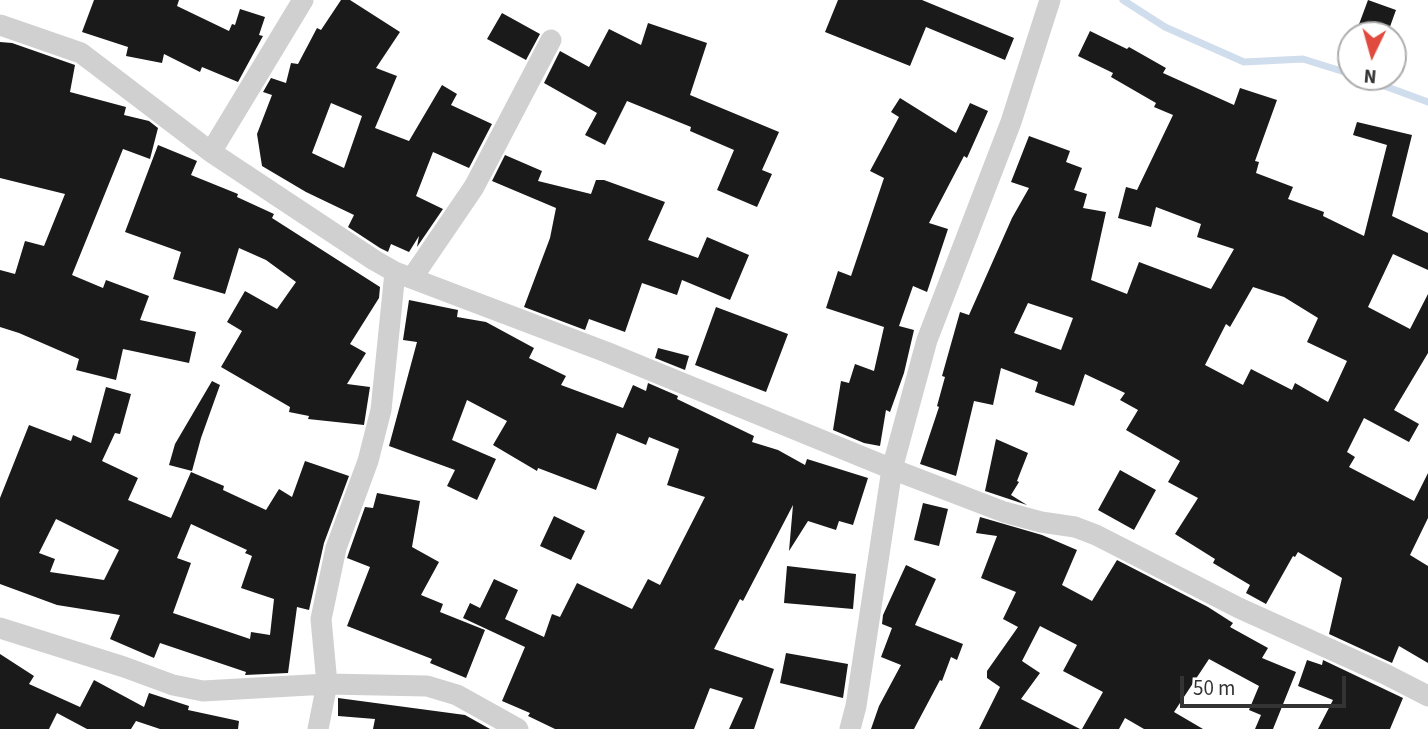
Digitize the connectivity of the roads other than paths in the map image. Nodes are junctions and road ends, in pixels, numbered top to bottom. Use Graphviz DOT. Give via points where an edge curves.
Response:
graph roads {
  1 [pos="303,0"];
  2 [pos="1050,0"];
  3 [pos="0,25"];
  4 [pos="551,40"];
  5 [pos="211,152"];
  6 [pos="403,275"];
  7 [pos="892,469"];
  8 [pos="0,628"];
  9 [pos="327,684"];
  10 [pos="1428,696"];
  11 [pos="318,729"];
  12 [pos="518,729"];
  13 [pos="850,729"];
  1 -- 5 [label="street"];
  2 -- 7 [label="street" via="1010,122 928,340"];
  3 -- 5 [label="street" via="80,53"];
  4 -- 6 [label="street" via="474,187"];
  5 -- 6 [label="street"];
  6 -- 7 [label="street"];
  6 -- 9 [label="street" via="381,410 336,548 321,619"];
  7 -- 10 [label="street" via="1004,512 1096,535"];
  7 -- 13 [label="street"];
  8 -- 9 [label="street" via="203,691"];
  9 -- 11 [label="street"];
  9 -- 12 [label="street" via="427,685 457,695"];
}
